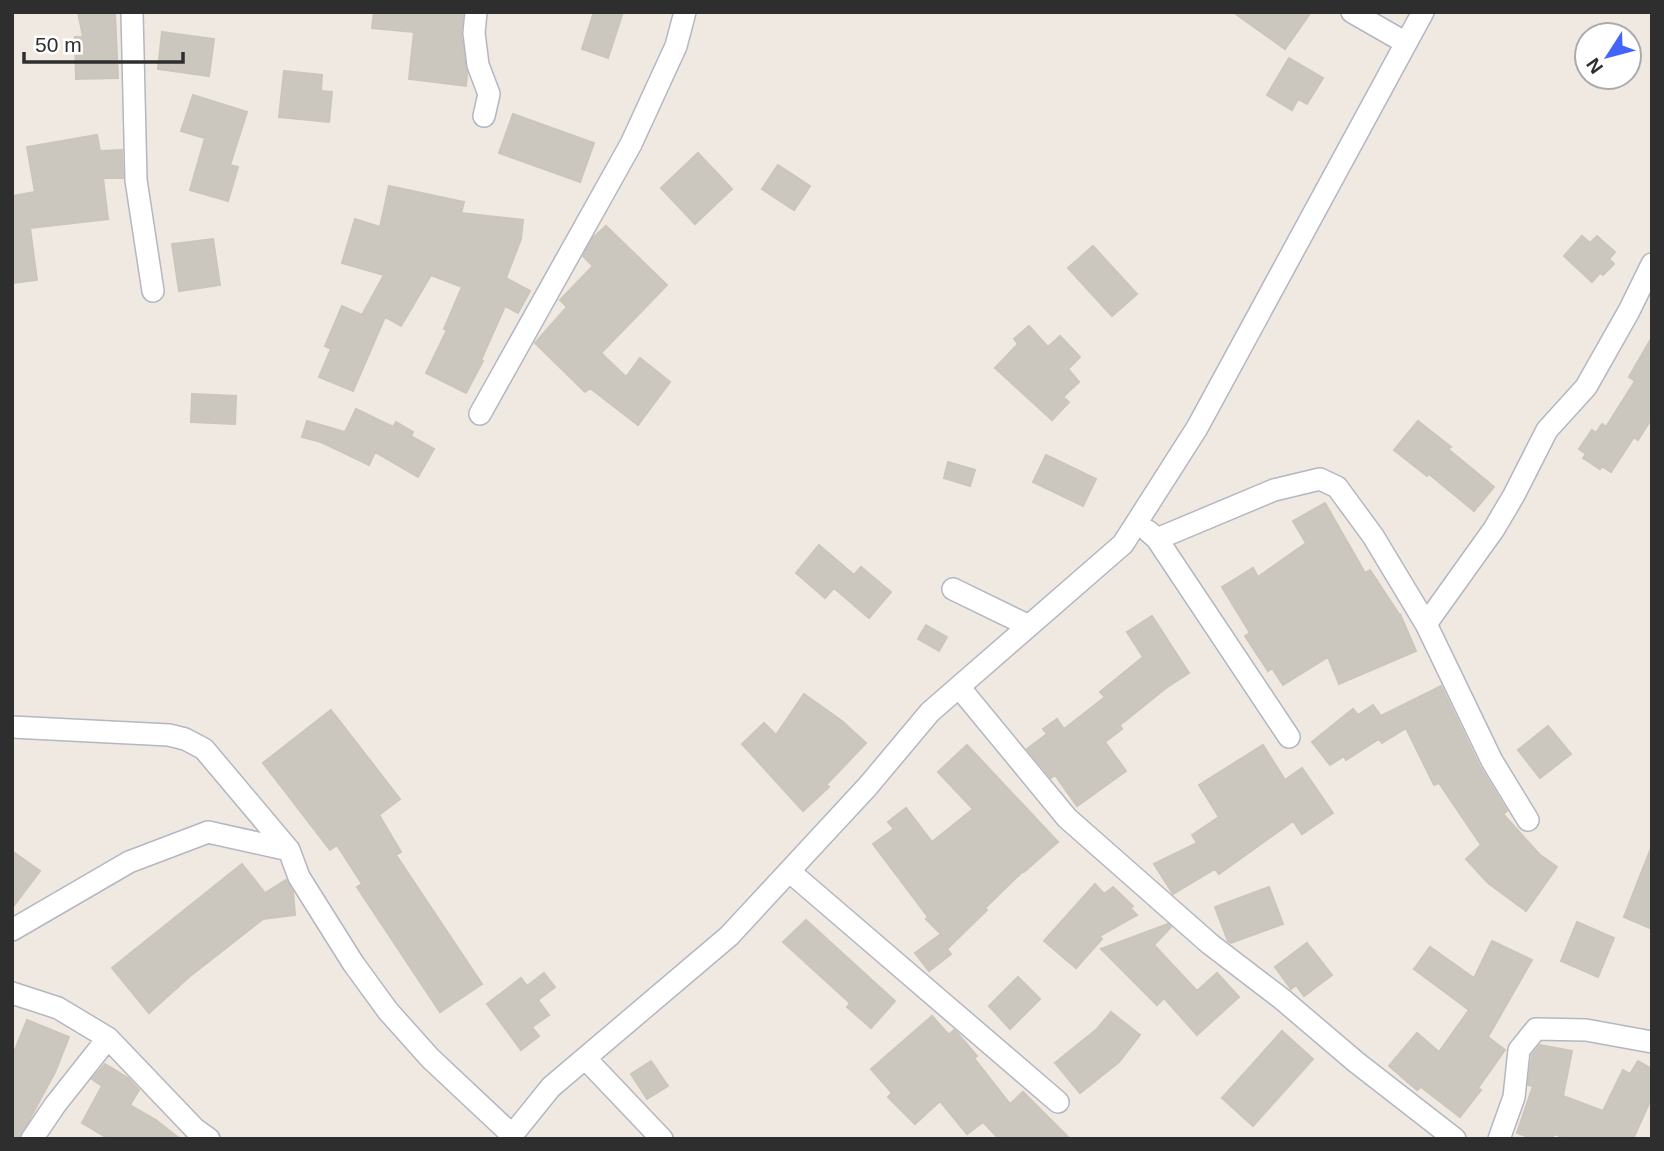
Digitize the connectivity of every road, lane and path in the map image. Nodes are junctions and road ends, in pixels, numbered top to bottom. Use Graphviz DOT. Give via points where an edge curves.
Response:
graph roads {
  1 [pos="132,12"];
  2 [pos="476,12"];
  3 [pos="685,12"];
  4 [pos="1352,12"];
  5 [pos="1423,12"];
  6 [pos="1406,43"];
  7 [pos="484,116"];
  8 [pos="1652,264"];
  9 [pos="153,291"];
  10 [pos="480,414"];
  11 [pos="1138,522"];
  12 [pos="1157,539"];
  13 [pos="953,589"];
  14 [pos="1426,624"];
  15 [pos="1027,625"];
  16 [pos="959,687"];
  17 [pos="12,727"];
  18 [pos="1289,737"];
  19 [pos="1528,820"];
  20 [pos="289,850"];
  21 [pos="789,871"];
  22 [pos="12,930"];
  23 [pos="12,993"];
  24 [pos="108,1038"];
  25 [pos="1652,1042"];
  26 [pos="585,1059"];
  27 [pos="1058,1101"];
  28 [pos="510,1136"];
  29 [pos="33,1139"];
  30 [pos="209,1139"];
  31 [pos="662,1139"];
  32 [pos="1455,1139"];
  33 [pos="1499,1139"];
  1 -- 9 [label="street" via="136,180"];
  2 -- 7 [label="street" via="478,65 489,94"];
  3 -- 10 [label="street" via="676,46 631,144"];
  4 -- 6 [label="street"];
  5 -- 6 [label="street"];
  6 -- 11 [label="street" via="1196,428"];
  8 -- 14 [label="street" via="1586,387 1547,430 1494,529"];
  11 -- 12 [label="street"];
  11 -- 15 [label="street" via="1104,563"];
  12 -- 14 [label="street" via="1274,490 1320,479 1337,487"];
  12 -- 18 [label="street"];
  13 -- 15 [label="street"];
  14 -- 19 [label="street" via="1492,761"];
  15 -- 16 [label="street"];
  16 -- 21 [label="street" via="930,712"];
  16 -- 32 [label="street" via="1067,818 1210,944"];
  17 -- 20 [label="street" via="185,739 204,750"];
  20 -- 22 [label="street" via="208,832 129,862"];
  20 -- 28 [label="street" via="299,877 388,1011"];
  21 -- 26 [label="street" via="729,936"];
  21 -- 27 [label="street"];
  23 -- 24 [label="street" via="58,1008"];
  24 -- 29 [label="street"];
  24 -- 30 [label="street"];
  25 -- 33 [label="street" via="1586,1030 1536,1029 1519,1051 1514,1097"];
  26 -- 28 [label="street" via="551,1087"];
  26 -- 31 [label="street"];
}
